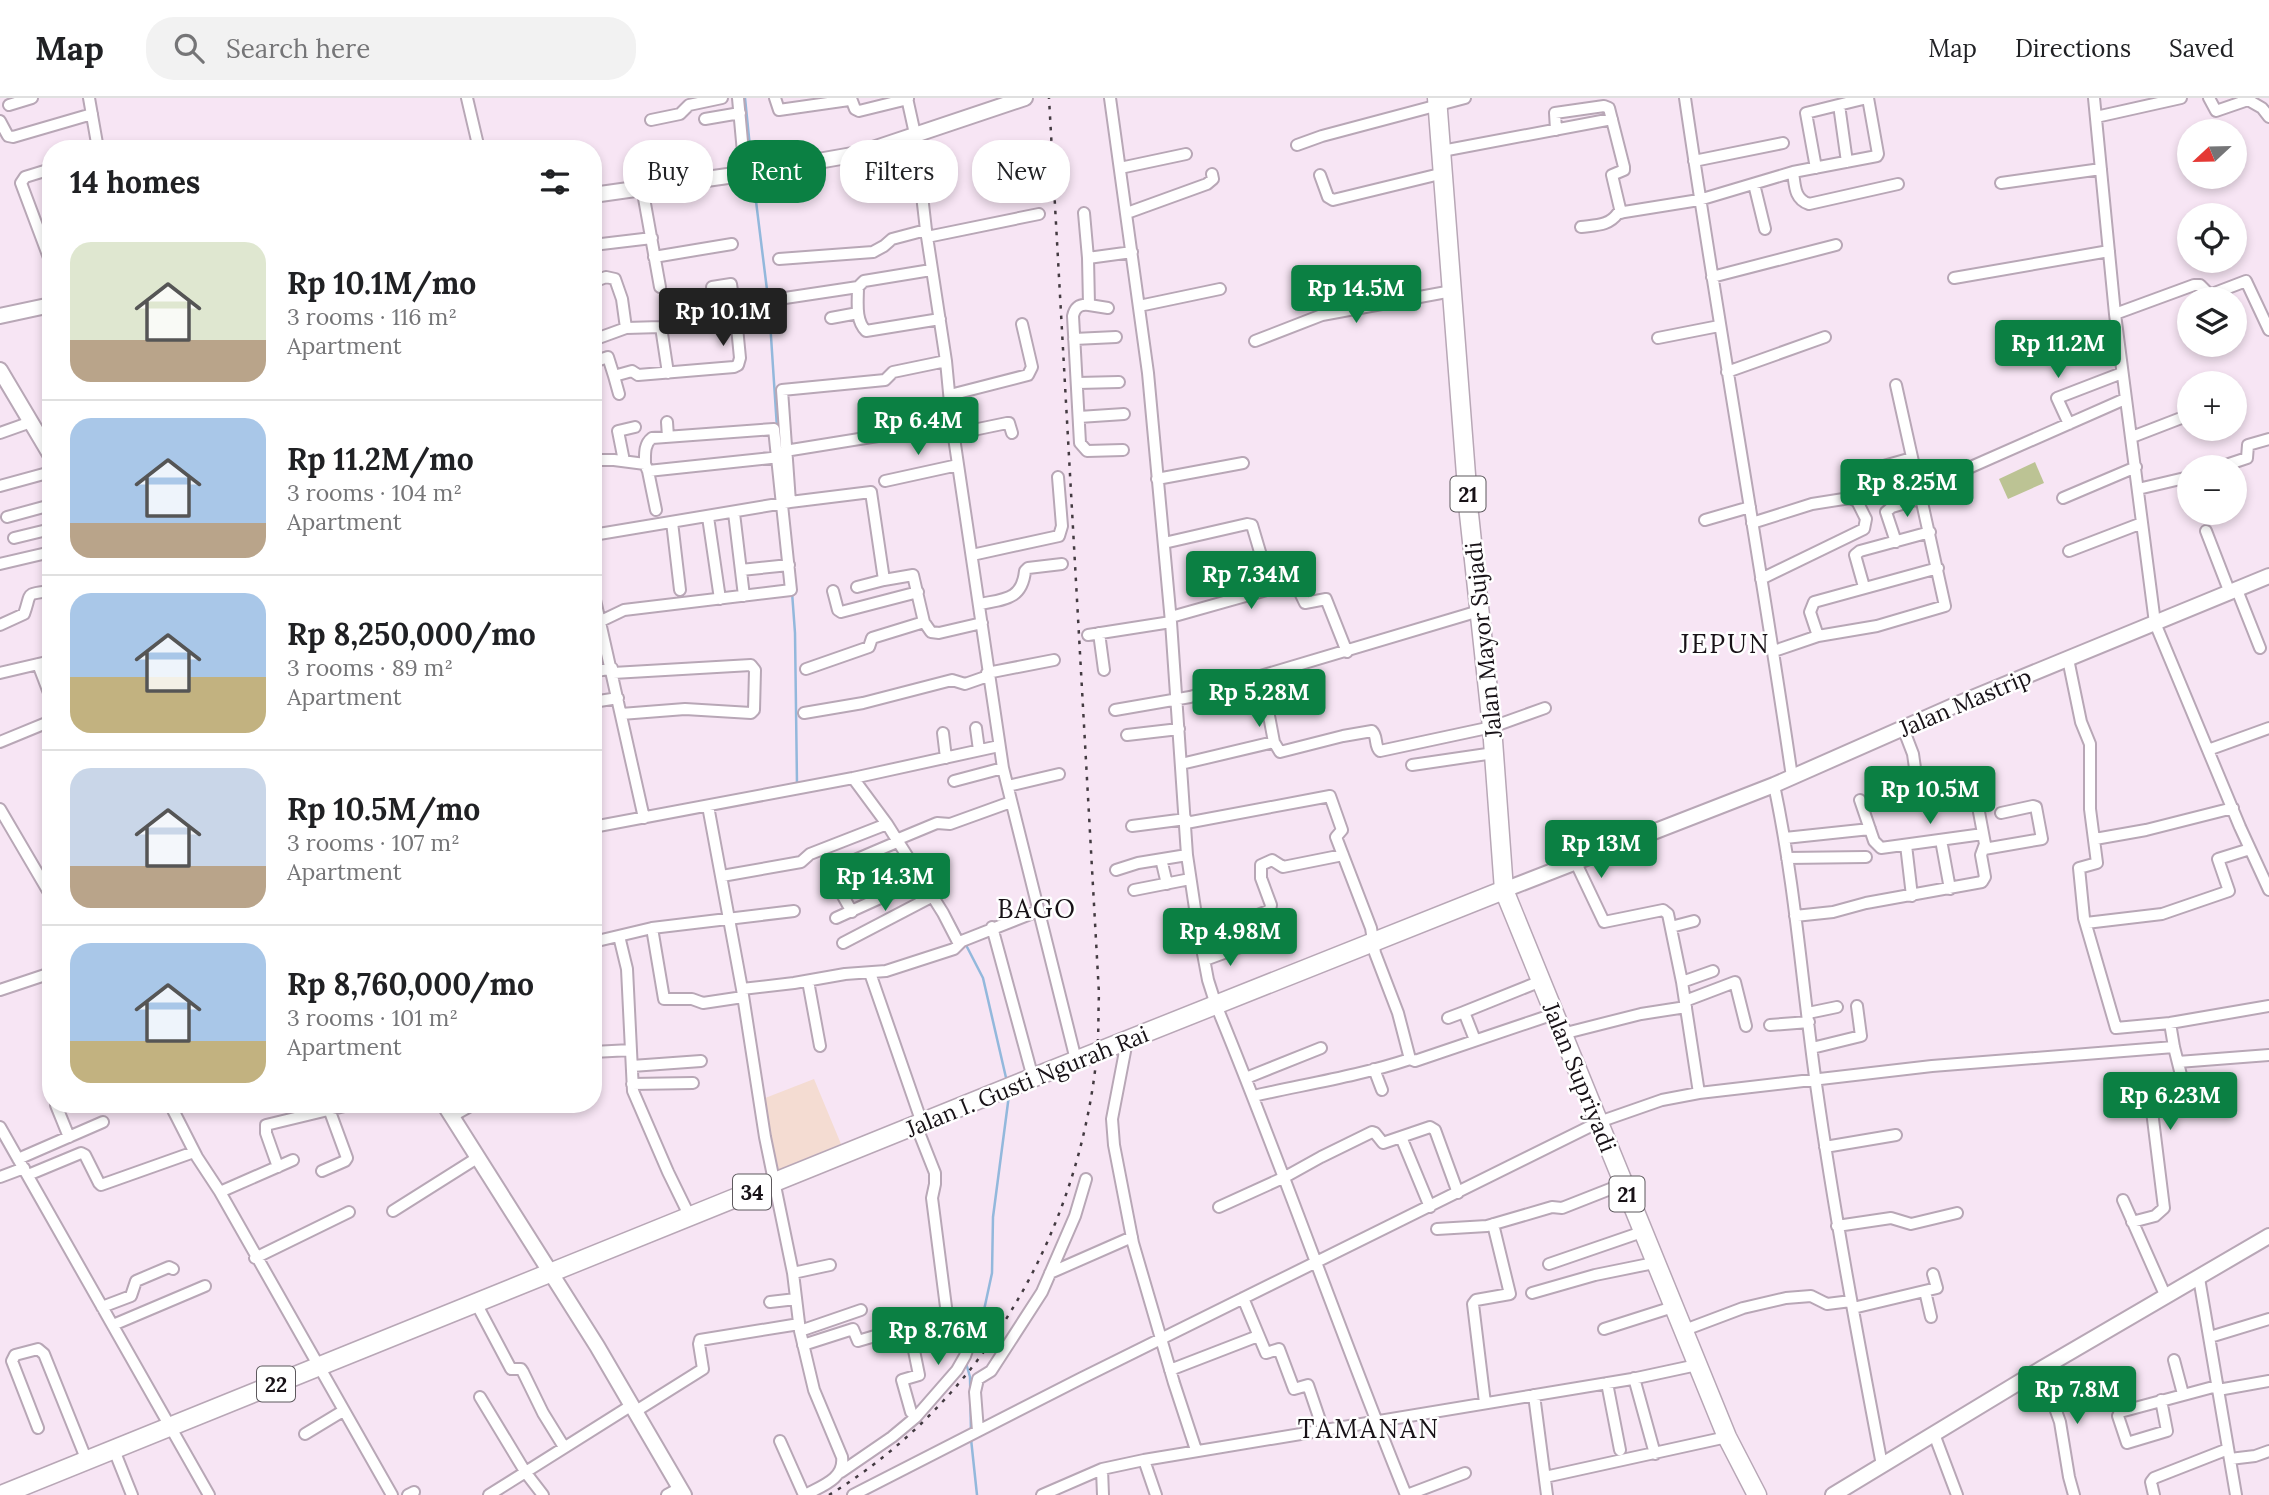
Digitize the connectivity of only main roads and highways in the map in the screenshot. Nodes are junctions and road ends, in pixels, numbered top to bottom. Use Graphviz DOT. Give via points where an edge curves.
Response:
graph roads {
  1 [pos="1025,98"];
  2 [pos="1438,102"];
  3 [pos="602,194"];
  4 [pos="42,307"];
  5 [pos="0,316"];
  6 [pos="0,370"];
  7 [pos="42,441"];
  8 [pos="2268,580"];
  9 [pos="1504,890"];
  10 [pos="450,1113"];
  11 [pos="2269,1236"];
  12 [pos="550,1273"];
  13 [pos="677,1493"];
  14 [pos="1,1495"];
  15 [pos="1757,1495"];
  16 [pos="1833,1495"];
  1 -- 3 [label="main road" via="858,154"];
  2 -- 9 [label="highway, Jalan Mayor Sujadi / 21"];
  4 -- 5 [label="main road"];
  6 -- 7 [label="main road"];
  8 -- 9 [label="main road, Jalan Mastrip" via="2068,659 1774,785"];
  9 -- 12 [label="highway, Jalan I. Gusti Ngurah Rai / 34"];
  9 -- 15 [label="highway, Jalan Supriyadi / 21" via="1682,1331"];
  10 -- 12 [label="main road"];
  11 -- 16 [label="main road"];
  12 -- 13 [label="main road" via="634,1408"];
  12 -- 14 [label="highway, 22"];
}
